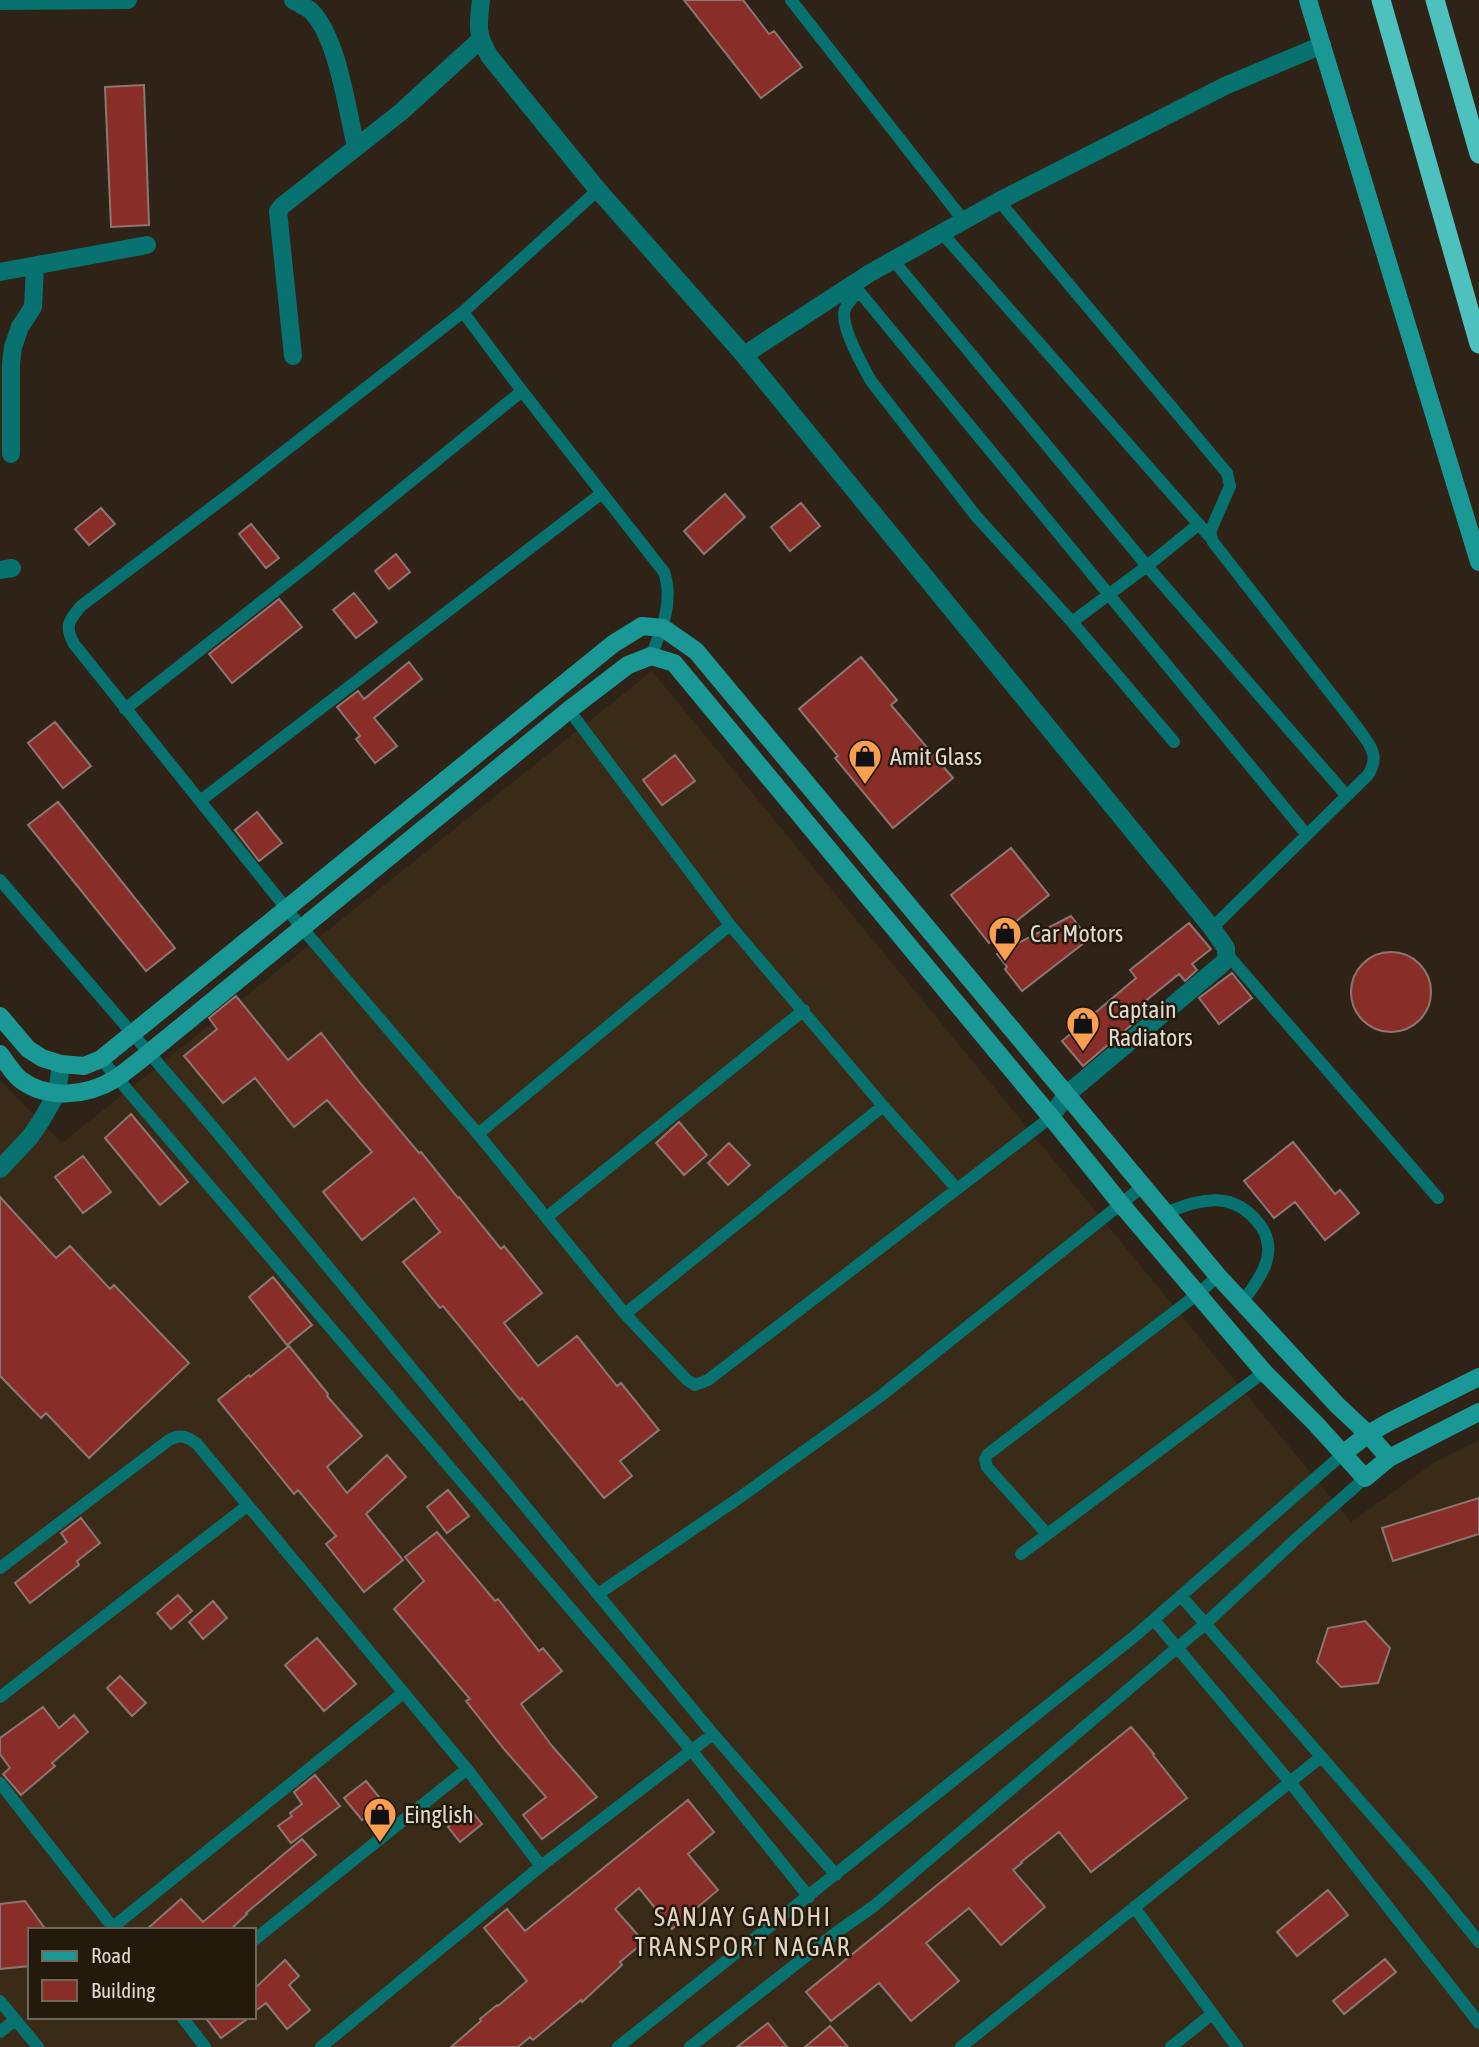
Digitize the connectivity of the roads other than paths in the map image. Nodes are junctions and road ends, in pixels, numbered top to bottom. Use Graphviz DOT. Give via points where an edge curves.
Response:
graph roads {
  1 [pos="128,0"];
  2 [pos="293,0"];
  3 [pos="481,0"];
  4 [pos="791,0"];
  5 [pos="1308,0"];
  6 [pos="1381,0"];
  7 [pos="1435,0"];
  8 [pos="0,1"];
  9 [pos="480,40"];
  10 [pos="1322,45"];
  11 [pos="356,147"];
  12 [pos="1479,154"];
  13 [pos="598,190"];
  14 [pos="999,201"];
  15 [pos="964,220"];
  16 [pos="942,233"];
  17 [pos="146,245"];
  18 [pos="893,260"];
  19 [pos="35,266"];
  20 [pos="0,272"];
  21 [pos="856,287"];
  22 [pos="463,312"];
  23 [pos="1479,344"];
  24 [pos="744,355"];
  25 [pos="293,356"];
  26 [pos="522,391"];
  27 [pos="10,454"];
  28 [pos="602,493"];
  29 [pos="1199,524"];
  30 [pos="1210,537"];
  31 [pos="1479,562"];
  32 [pos="1147,566"];
  33 [pos="1108,595"];
  34 [pos="1072,622"];
  35 [pos="663,628"];
  36 [pos="651,656"];
  37 [pos="125,709"];
  38 [pos="569,710"];
  39 [pos="1174,742"];
  40 [pos="1346,795"];
  41 [pos="200,801"];
  42 [pos="1307,835"];
  43 [pos="0,880"];
  44 [pos="287,909"];
  45 [pos="730,925"];
  46 [pos="302,928"];
  47 [pos="1212,928"];
  48 [pos="1227,954"];
  49 [pos="804,1010"];
  50 [pos="0,1016"];
  51 [pos="133,1033"];
  52 [pos="150,1052"];
  53 [pos="0,1055"];
  54 [pos="101,1059"];
  55 [pos="61,1064"];
  56 [pos="116,1077"];
  57 [pos="57,1093"];
  58 [pos="1066,1096"];
  59 [pos="883,1106"];
  60 [pos="1051,1117"];
  61 [pos="478,1134"];
  62 [pos="0,1169"];
  63 [pos="1142,1187"];
  64 [pos="957,1189"];
  65 [pos="1438,1198"];
  66 [pos="1121,1204"];
  67 [pos="1165,1213"];
  68 [pos="547,1217"];
  69 [pos="1218,1276"];
  70 [pos="1199,1293"];
  71 [pos="1242,1303"];
  72 [pos="625,1314"];
  73 [pos="1264,1371"];
  74 [pos="1479,1377"];
  75 [pos="1479,1412"];
  76 [pos="1368,1434"];
  77 [pos="1344,1453"];
  78 [pos="1389,1458"];
  79 [pos="1365,1478"];
  80 [pos="247,1506"];
  81 [pos="1046,1534"];
  82 [pos="1021,1554"];
  83 [pos="0,1567"];
  84 [pos="598,1594"];
  85 [pos="1181,1597"];
  86 [pos="1154,1620"];
  87 [pos="1205,1624"];
  88 [pos="1178,1648"];
  89 [pos="403,1693"];
  90 [pos="0,1697"];
  91 [pos="713,1734"];
  92 [pos="692,1751"];
  93 [pos="1321,1757"];
  94 [pos="467,1769"];
  95 [pos="1290,1782"];
  96 [pos="0,1783"];
  97 [pos="541,1866"];
  98 [pos="836,1875"];
  99 [pos="809,1897"];
  100 [pos="1134,1907"];
  101 [pos="114,1928"];
  102 [pos="1475,1928"];
  103 [pos="256,1938"];
  104 [pos="1479,1942"];
  105 [pos="0,2001"];
  106 [pos="1212,2014"];
  107 [pos="184,2019"];
  108 [pos="15,2020"];
  109 [pos="1479,2023"];
  110 [pos="0,2032"];
  111 [pos="38,2047"];
  112 [pos="205,2047"];
  113 [pos="321,2047"];
  114 [pos="618,2047"];
  115 [pos="690,2047"];
  116 [pos="962,2047"];
  117 [pos="1171,2047"];
  118 [pos="1237,2047"];
  1 -- 8 [label="street"];
  2 -- 11 [label="street" via="311,11 324,29"];
  3 -- 9 [label="street"];
  4 -- 15 [label="lane"];
  5 -- 10 [label="main road"];
  6 -- 23 [label="highway"];
  7 -- 12 [label="highway"];
  9 -- 11 [label="street"];
  9 -- 13 [label="street"];
  10 -- 14 [label="street" via="1227,85"];
  10 -- 31 [label="main road"];
  11 -- 25 [label="street" via="278,211"];
  13 -- 22 [label="lane"];
  13 -- 24 [label="street"];
  14 -- 15 [label="street"];
  14 -- 30 [label="lane" via="1227,473 1230,486"];
  15 -- 16 [label="street"];
  16 -- 18 [label="street"];
  16 -- 29 [label="lane"];
  17 -- 19 [label="street"];
  18 -- 21 [label="street"];
  18 -- 32 [label="lane"];
  19 -- 20 [label="street"];
  19 -- 27 [label="street" via="33,307 13,347"];
  21 -- 24 [label="street"];
  21 -- 33 [label="lane"];
  21 -- 34 [label="lane" via="844,314 871,381 976,516"];
  22 -- 26 [label="lane"];
  22 -- 37 [label="lane" via="81,606 68,624 68,633"];
  24 -- 47 [label="street"];
  26 -- 28 [label="lane"];
  26 -- 37 [label="lane"];
  28 -- 35 [label="lane" via="664,572 669,597"];
  28 -- 41 [label="lane"];
  29 -- 30 [label="lane"];
  29 -- 32 [label="lane"];
  30 -- 40 [label="lane" via="1371,747 1373,767"];
  32 -- 33 [label="lane"];
  32 -- 40 [label="lane"];
  33 -- 34 [label="lane"];
  33 -- 42 [label="lane"];
  34 -- 39 [label="lane"];
  35 -- 36 [label="lane"];
  35 -- 44 [label="main road" via="642,626 614,644"];
  35 -- 58 [label="main road" via="696,651"];
  36 -- 38 [label="main road" via="628,665"];
  36 -- 60 [label="main road" via="674,663"];
  37 -- 41 [label="lane"];
  38 -- 45 [label="lane"];
  38 -- 46 [label="main road"];
  40 -- 42 [label="lane"];
  41 -- 44 [label="lane"];
  42 -- 47 [label="lane"];
  43 -- 51 [label="lane"];
  44 -- 46 [label="lane"];
  44 -- 51 [label="main road"];
  45 -- 49 [label="lane"];
  45 -- 61 [label="lane"];
  46 -- 52 [label="main road"];
  46 -- 61 [label="lane"];
  47 -- 48 [label="street"];
  48 -- 58 [label="street" via="1222,964"];
  48 -- 65 [label="lane"];
  49 -- 59 [label="lane"];
  49 -- 68 [label="lane"];
  50 -- 55 [label="main road" via="28,1049"];
  51 -- 52 [label="lane"];
  51 -- 54 [label="main road"];
  52 -- 56 [label="main road"];
  52 -- 84 [label="lane"];
  53 -- 57 [label="main road" via="19,1079"];
  54 -- 55 [label="main road" via="84,1066"];
  54 -- 56 [label="lane"];
  55 -- 57 [label="street"];
  56 -- 57 [label="main road" via="83,1093"];
  56 -- 92 [label="lane"];
  57 -- 62 [label="street" via="30,1137"];
  58 -- 60 [label="street"];
  58 -- 63 [label="main road"];
  59 -- 64 [label="lane"];
  59 -- 72 [label="lane"];
  60 -- 64 [label="lane"];
  60 -- 66 [label="main road"];
  61 -- 68 [label="lane"];
  63 -- 66 [label="lane"];
  63 -- 67 [label="main road"];
  64 -- 72 [label="lane" via="702,1383 687,1380"];
  66 -- 70 [label="main road"];
  66 -- 84 [label="lane" via="882,1395"];
  67 -- 69 [label="main road"];
  67 -- 71 [label="lane" via="1193,1203 1224,1201 1248,1210 1266,1230 1269,1253 1261,1278"];
  68 -- 72 [label="lane"];
  69 -- 70 [label="lane"];
  69 -- 71 [label="main road"];
  70 -- 73 [label="main road"];
  70 -- 81 [label="lane" via="988,1454 987,1467"];
  71 -- 76 [label="main road"];
  73 -- 77 [label="main road"];
  73 -- 81 [label="lane"];
  74 -- 76 [label="main road"];
  75 -- 78 [label="main road"];
  76 -- 77 [label="main road"];
  76 -- 78 [label="main road"];
  77 -- 79 [label="main road"];
  77 -- 85 [label="lane"];
  78 -- 79 [label="main road"];
  79 -- 87 [label="lane"];
  80 -- 83 [label="lane" via="197,1444 178,1436"];
  80 -- 89 [label="lane"];
  80 -- 90 [label="lane"];
  81 -- 82 [label="lane"];
  84 -- 91 [label="lane"];
  85 -- 86 [label="lane"];
  85 -- 87 [label="lane"];
  86 -- 88 [label="lane"];
  86 -- 98 [label="lane"];
  87 -- 88 [label="lane"];
  87 -- 93 [label="lane"];
  88 -- 95 [label="lane"];
  88 -- 115 [label="lane" via="874,1906"];
  89 -- 94 [label="lane"];
  89 -- 101 [label="lane"];
  91 -- 92 [label="lane"];
  91 -- 98 [label="lane"];
  92 -- 97 [label="lane"];
  92 -- 99 [label="lane"];
  93 -- 95 [label="lane"];
  93 -- 102 [label="lane"];
  94 -- 97 [label="lane"];
  94 -- 103 [label="lane"];
  95 -- 100 [label="lane"];
  95 -- 109 [label="lane"];
  96 -- 101 [label="lane"];
  97 -- 113 [label="lane"];
  98 -- 99 [label="lane"];
  99 -- 114 [label="lane"];
  100 -- 106 [label="lane"];
  100 -- 116 [label="lane"];
  102 -- 104 [label="lane"];
  105 -- 108 [label="lane"];
  106 -- 117 [label="lane"];
  106 -- 118 [label="lane"];
  107 -- 112 [label="lane"];
  108 -- 110 [label="lane"];
  108 -- 111 [label="lane"];
}
